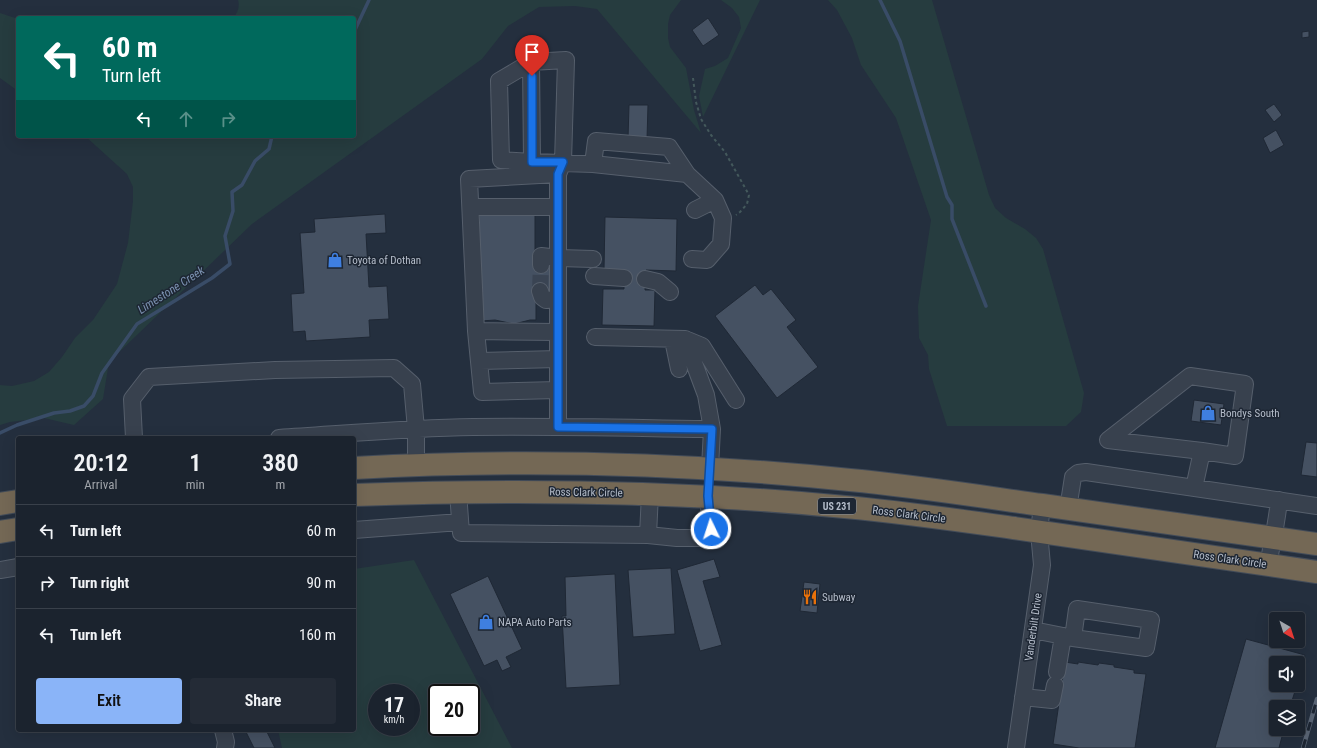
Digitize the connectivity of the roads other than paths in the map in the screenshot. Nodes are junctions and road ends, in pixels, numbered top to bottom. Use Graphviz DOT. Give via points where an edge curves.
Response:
graph roads {
  1 [pos="531,62"];
  2 [pos="532,162"];
  3 [pos="593,164"];
  4 [pos="561,168"];
  5 [pos="687,174"];
  6 [pos="715,200"];
  7 [pos="471,207"];
  8 [pos="558,207"];
  9 [pos="695,210"];
  10 [pos="559,258"];
  11 [pos="692,259"];
  12 [pos="593,260"];
  13 [pos="541,265"];
  14 [pos="594,276"];
  15 [pos="624,278"];
  16 [pos="645,279"];
  17 [pos="540,291"];
  18 [pos="670,292"];
  19 [pos="558,299"];
  20 [pos="476,331"];
  21 [pos="557,332"];
  22 [pos="595,337"];
  23 [pos="679,339"];
  24 [pos="558,359"];
  25 [pos="480,361"];
  26 [pos="679,369"];
  27 [pos="557,390"];
  28 [pos="736,400"];
  29 [pos="558,427"];
  30 [pos="416,429"];
  31 [pos="712,429"];
  32 [pos="134,436"];
  33 [pos="309,436"];
  34 [pos="1202,451"];
  35 [pos="416,465"];
  36 [pos="356,468"];
  37 [pos="710,468"];
  38 [pos="849,480"];
  39 [pos="1194,488"];
  40 [pos="458,492"];
  41 [pos="418,493"];
  42 [pos="650,494"];
  43 [pos="356,496"];
  44 [pos="708,496"];
  45 [pos="1279,500"];
  46 [pos="16,501"];
  47 [pos="0,504"];
  48 [pos="1042,505"];
  49 [pos="1317,506"];
  50 [pos="847,507"];
  51 [pos="1068,509"];
  52 [pos="460,522"];
  53 [pos="16,529"];
  54 [pos="356,530"];
  55 [pos="0,532"];
  56 [pos="1039,532"];
  57 [pos="648,535"];
  58 [pos="1272,538"];
  59 [pos="1317,544"];
  60 [pos="1268,565"];
  61 [pos="16,567"];
  62 [pos="0,570"];
  63 [pos="1317,572"];
  64 [pos="1033,630"];
  65 [pos="1068,637"];
  66 [pos="1023,697"];
  67 [pos="224,732"];
  68 [pos="225,748"];
  69 [pos="1016,748"];
  1 -- 2 [label="street"];
  1 -- 2 [label="street" via="500,80 501,160"];
  1 -- 4 [label="street" via="566,60"];
  2 -- 4 [label="street"];
  3 -- 4 [label="street"];
  3 -- 5 [label="street"];
  3 -- 5 [label="street" via="596,141 669,147"];
  4 -- 7 [label="street" via="469,179"];
  4 -- 8 [label="street"];
  5 -- 6 [label="street"];
  6 -- 9 [label="street"];
  6 -- 11 [label="street" via="723,218 722,244 707,260"];
  7 -- 8 [label="street"];
  7 -- 20 [label="street"];
  8 -- 10 [label="street"];
  10 -- 12 [label="street"];
  10 -- 13 [label="street" via="541,256"];
  10 -- 19 [label="street"];
  14 -- 15 [label="street"];
  16 -- 18 [label="street" via="658,282"];
  17 -- 19 [label="street" via="546,300"];
  19 -- 21 [label="street"];
  20 -- 21 [label="street"];
  20 -- 25 [label="street"];
  21 -- 24 [label="street"];
  22 -- 23 [label="street"];
  23 -- 26 [label="street"];
  23 -- 28 [label="street" via="702,346"];
  23 -- 31 [label="street" via="706,395"];
  24 -- 25 [label="street"];
  24 -- 27 [label="street"];
  25 -- 27 [label="street" via="482,392"];
  27 -- 29 [label="street"];
  29 -- 30 [label="street"];
  29 -- 31 [label="street"];
  30 -- 32 [label="street" via="412,384 394,368 275,370 149,377 132,399"];
  30 -- 33 [label="street"];
  30 -- 35 [label="street"];
  31 -- 37 [label="street"];
  34 -- 34 [label="street" via="1163,446 1108,440 1190,376 1245,384 1235,456"];
  34 -- 39 [label="street"];
  35 -- 36 [label="highway"];
  35 -- 37 [label="highway" via="542,464"];
  35 -- 41 [label="highway"];
  37 -- 38 [label="highway"];
  37 -- 44 [label="highway"];
  38 -- 48 [label="highway"];
  38 -- 50 [label="highway"];
  39 -- 45 [label="street"];
  39 -- 51 [label="street" via="1086,472 1078,473 1073,478"];
  40 -- 41 [label="highway, Ross Clark Circle / US 231"];
  40 -- 42 [label="highway, Ross Clark Circle / US 231"];
  40 -- 52 [label="street"];
  41 -- 43 [label="highway, Ross Clark Circle / US 231"];
  42 -- 44 [label="highway, Ross Clark Circle / US 231"];
  42 -- 57 [label="street"];
  44 -- 50 [label="highway, Ross Clark Circle / US 231"];
  44 -- 57 [label="street" via="711,529 698,538"];
  45 -- 49 [label="street"];
  45 -- 58 [label="street" via="1277,522"];
  46 -- 47 [label="highway"];
  48 -- 51 [label="highway"];
  48 -- 56 [label="street, Vanderbilt Drive"];
  50 -- 56 [label="highway, Ross Clark Circle / US 231"];
  51 -- 58 [label="highway"];
  52 -- 54 [label="street"];
  52 -- 57 [label="street" via="461,532"];
  53 -- 55 [label="highway"];
  56 -- 60 [label="highway, Ross Clark Circle / US 231"];
  56 -- 64 [label="street, Vanderbilt Drive" via="1042,565"];
  58 -- 59 [label="highway"];
  58 -- 60 [label="street"];
  60 -- 63 [label="highway, Ross Clark Circle / US 231"];
  61 -- 62 [label="street"];
  64 -- 65 [label="street"];
  64 -- 66 [label="street, Vanderbilt Drive"];
  65 -- 65 [label="street" via="1146,648 1151,620 1077,609"];
  65 -- 66 [label="street" via="1052,700"];
  66 -- 69 [label="street, Vanderbilt Drive"];
  67 -- 68 [label="street"];
}
